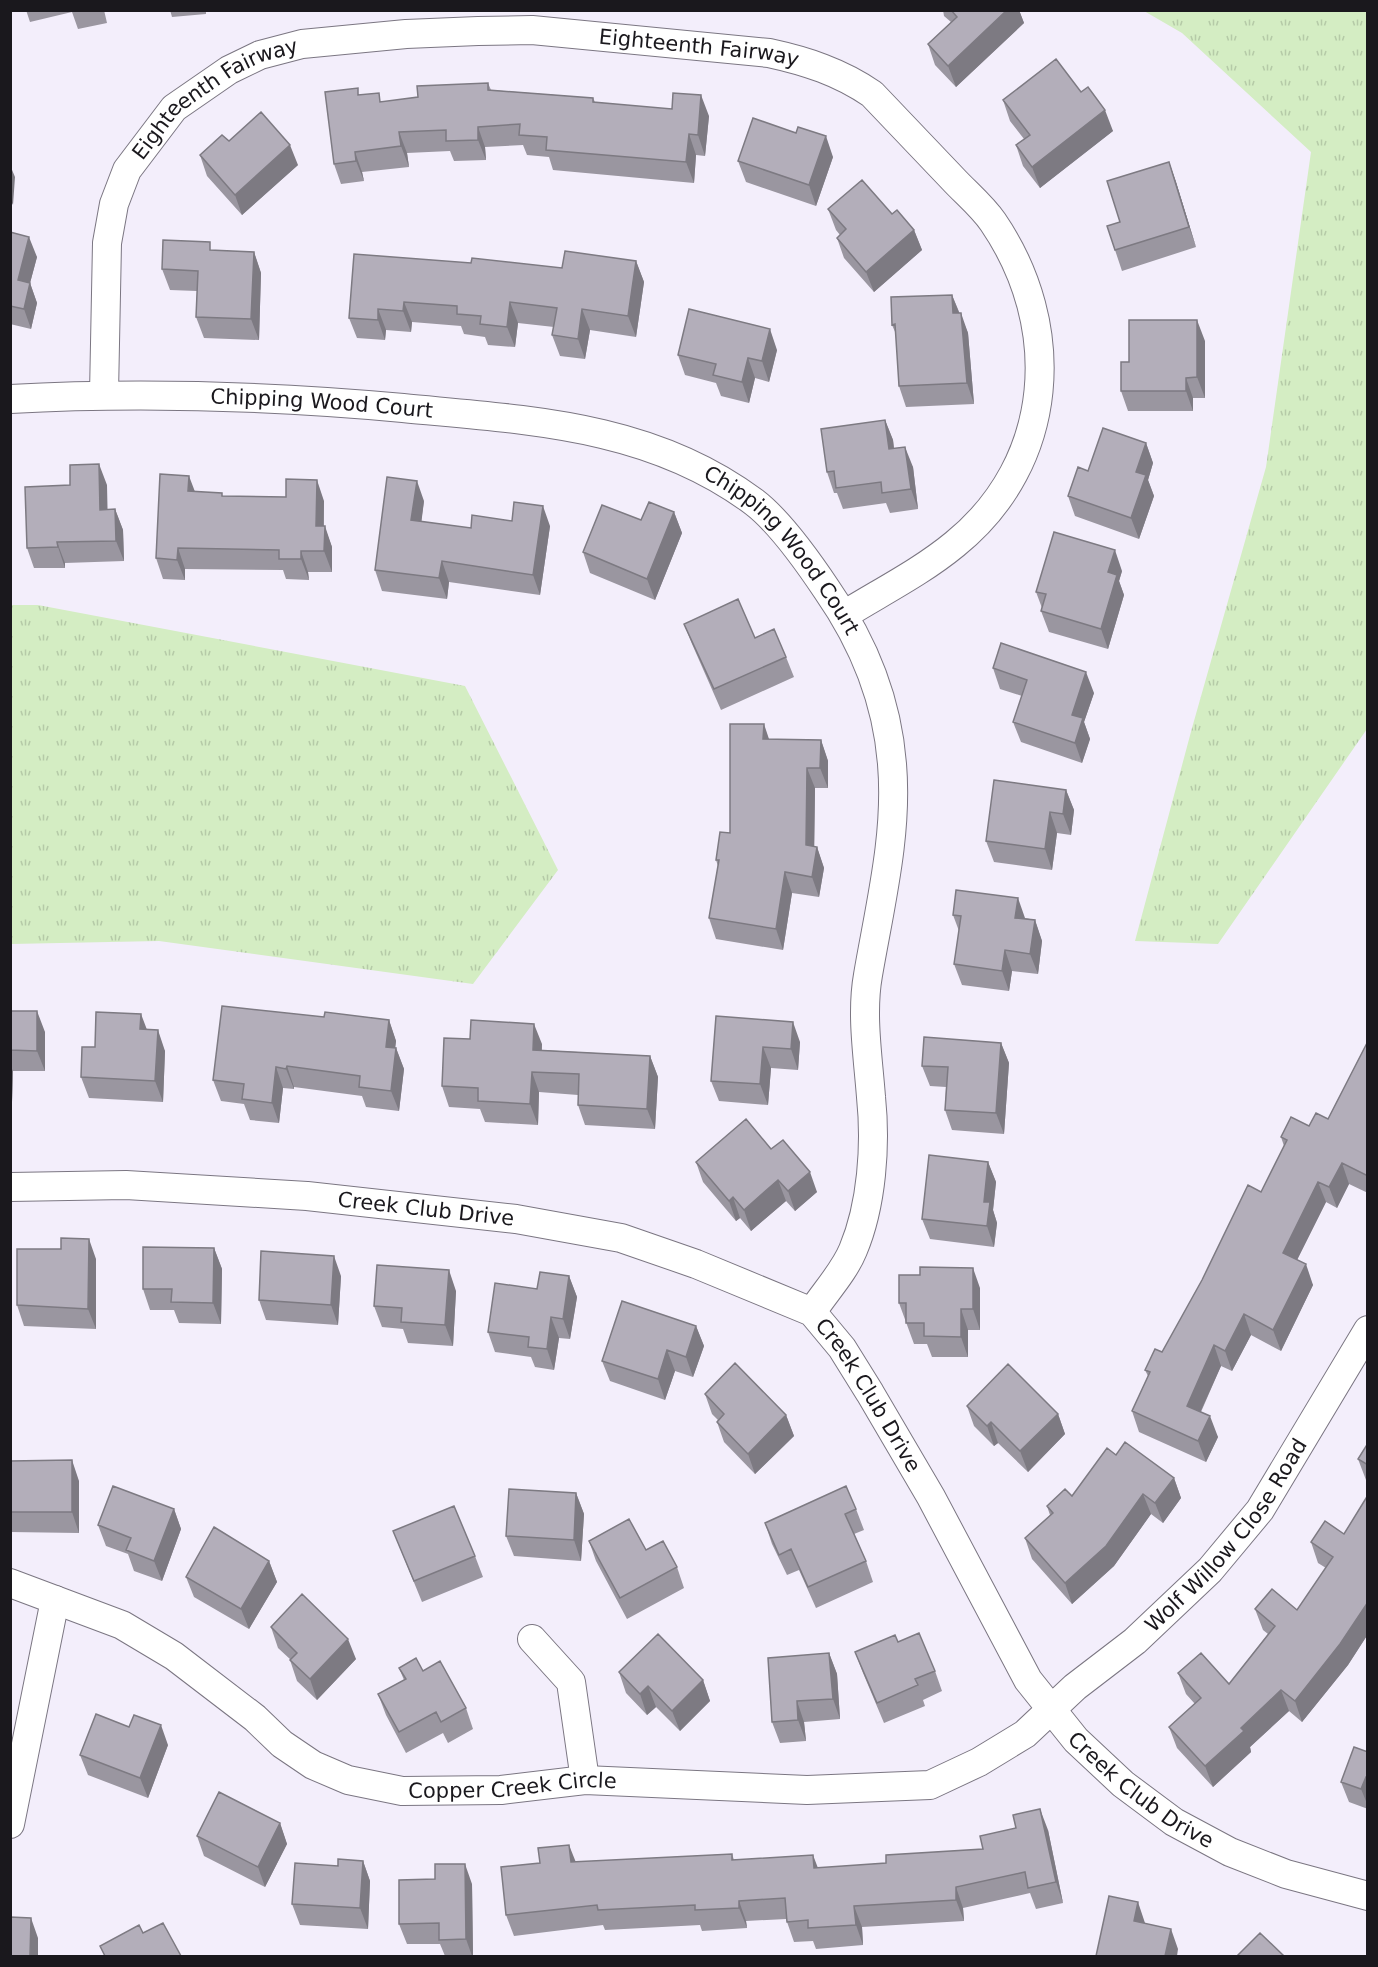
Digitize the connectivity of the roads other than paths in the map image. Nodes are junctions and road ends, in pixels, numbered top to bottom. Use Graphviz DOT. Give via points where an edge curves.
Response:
graph roads {
  1 [pos="104,394"];
  2 [pos="10,399"];
  3 [pos="844,615"];
  4 [pos="10,1186"];
  5 [pos="812,1312"];
  6 [pos="1368,1330"];
  7 [pos="10,1583"];
  8 [pos="55,1600"];
  9 [pos="532,1639"];
  10 [pos="1050,1710"];
  11 [pos="585,1780"];
  12 [pos="10,1824"];
  13 [pos="1368,1896"];
  1 -- 2 [label="street, Chipping Wood Court"];
  1 -- 3 [label="street, Chipping Wood Court" via="305,399 562,424 622,438 692,465 756,504 806,560"];
  1 -- 3 [label="street, Eighteenth Fairway" via="107,243 114,204 127,170 174,108 199,89 260,55 302,44 406,34 522,30 769,53 807,61 872,94 992,220 1027,284 1041,357 1039,394 1029,437 1010,479 985,515 924,568"];
  3 -- 5 [label="street, Chipping Wood Court" via="866,655 882,701 892,762 894,820 867,981 874,1156 868,1193 853,1251"];
  4 -- 5 [label="street, Creek Club Drive" via="126,1185 307,1197 516,1219 621,1238"];
  5 -- 10 [label="street, Creek Club Drive" via="842,1348 870,1393 931,1497 1028,1680"];
  6 -- 10 [label="street, Wolf Willow Close Road" via="1260,1510 1236,1541 1173,1607"];
  7 -- 8 [label="street, Copper Creek Circle"];
  8 -- 11 [label="street, Copper Creek Circle" via="123,1625 174,1656 255,1718 282,1744 313,1765 348,1780 413,1791 501,1790"];
  8 -- 12 [label="street"];
  9 -- 11 [label="street" via="571,1682"];
  10 -- 11 [label="street, Copper Creek Circle" via="1025,1734 930,1785 807,1790"];
  10 -- 13 [label="street, Creek Club Drive" via="1123,1784 1174,1822 1230,1852 1286,1874"];
}
